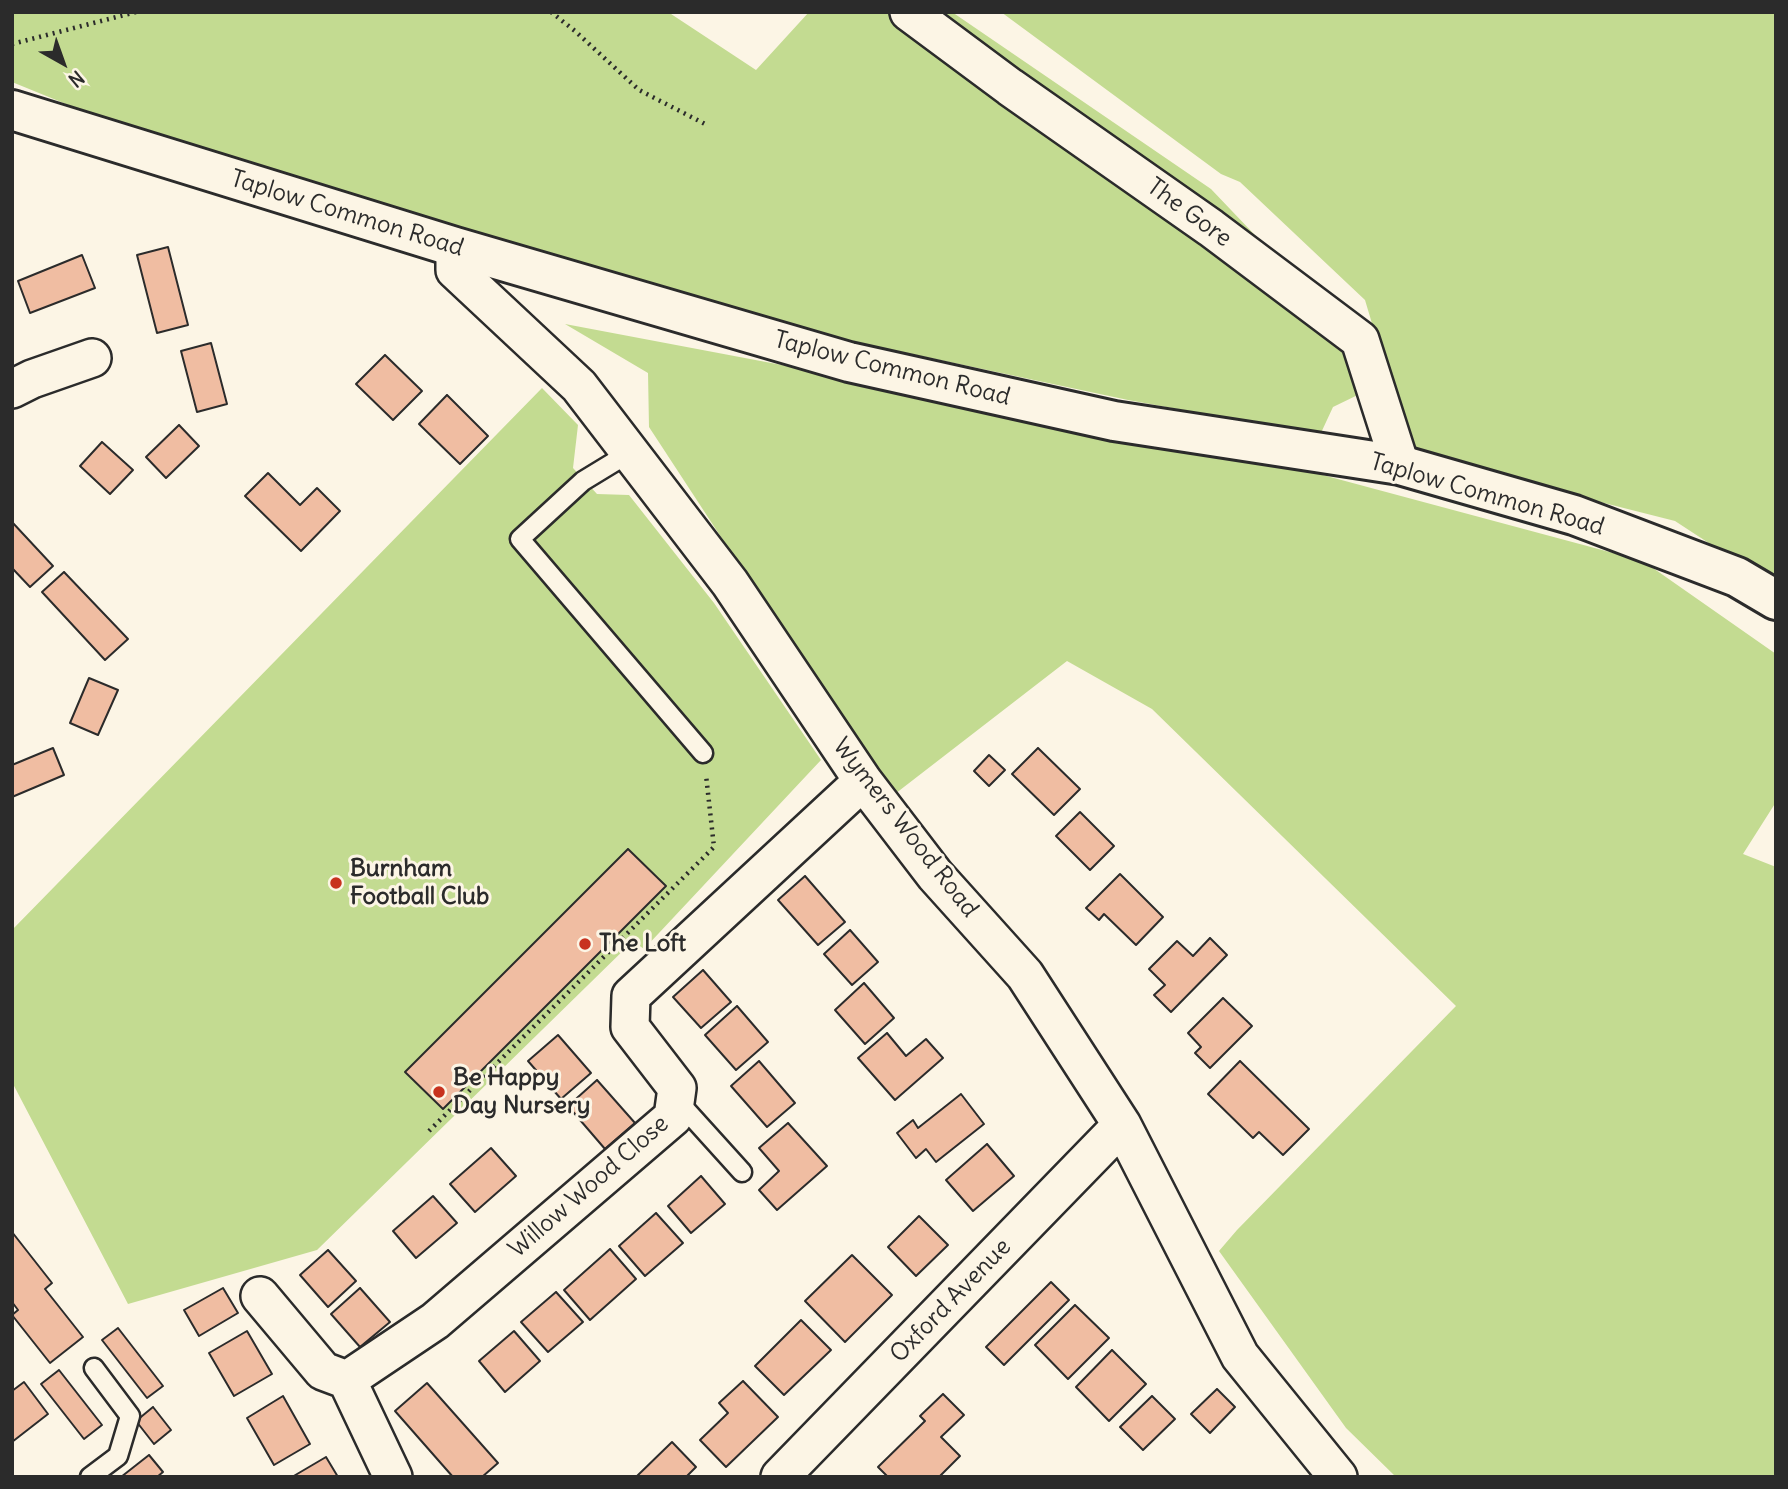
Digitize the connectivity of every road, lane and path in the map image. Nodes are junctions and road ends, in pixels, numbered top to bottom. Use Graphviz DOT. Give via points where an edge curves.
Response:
graph roads {
  1 [pos="136,12"];
  2 [pos="551,12"];
  3 [pos="909,12"];
  4 [pos="12,44"];
  5 [pos="12,110"];
  6 [pos="708,125"];
  7 [pos="455,247"];
  8 [pos="92,358"];
  9 [pos="12,389"];
  10 [pos="629,453"];
  11 [pos="1400,465"];
  12 [pos="1776,600"];
  13 [pos="704,753"];
  14 [pos="863,780"];
  15 [pos="676,1099"];
  16 [pos="1122,1125"];
  17 [pos="429,1131"];
  18 [pos="742,1172"];
  19 [pos="260,1296"];
  20 [pos="94,1368"];
  21 [pos="346,1380"];
  22 [pos="90,1477"];
  23 [pos="393,1477"];
  24 [pos="780,1477"];
  25 [pos="1338,1477"];
  1 -- 4 [label="path"];
  2 -- 6 [label="path" via="639,90"];
  3 -- 11 [label="street, The Gore" via="1360,340"];
  5 -- 7 [label="street, Taplow Common Road"];
  7 -- 10 [label="street, Wymers Wood Road" via="455,270 579,386"];
  7 -- 11 [label="street, Taplow Common Road" via="849,362 1114,421"];
  8 -- 9 [label="street"];
  10 -- 13 [label="lane" via="583,481 520,539"];
  10 -- 14 [label="street, Wymers Wood Road" via="730,583"];
  11 -- 12 [label="street, Taplow Common Road" via="1574,515 1737,577"];
  13 -- 17 [label="path" via="715,847"];
  14 -- 15 [label="street, Willow Wood Close" via="631,996 630,1027 677,1088"];
  14 -- 16 [label="street, Wymers Wood Road" via="935,876 1025,975"];
  15 -- 18 [label="lane"];
  15 -- 21 [label="street, Willow Wood Close" via="673,1117 445,1312"];
  16 -- 24 [label="street, Oxford Avenue"];
  16 -- 25 [label="street, Wymers Wood Road" via="1240,1356"];
  19 -- 21 [label="street" via="323,1371"];
  20 -- 22 [label="lane" via="130,1416 118,1456"];
  21 -- 23 [label="street"];
}
